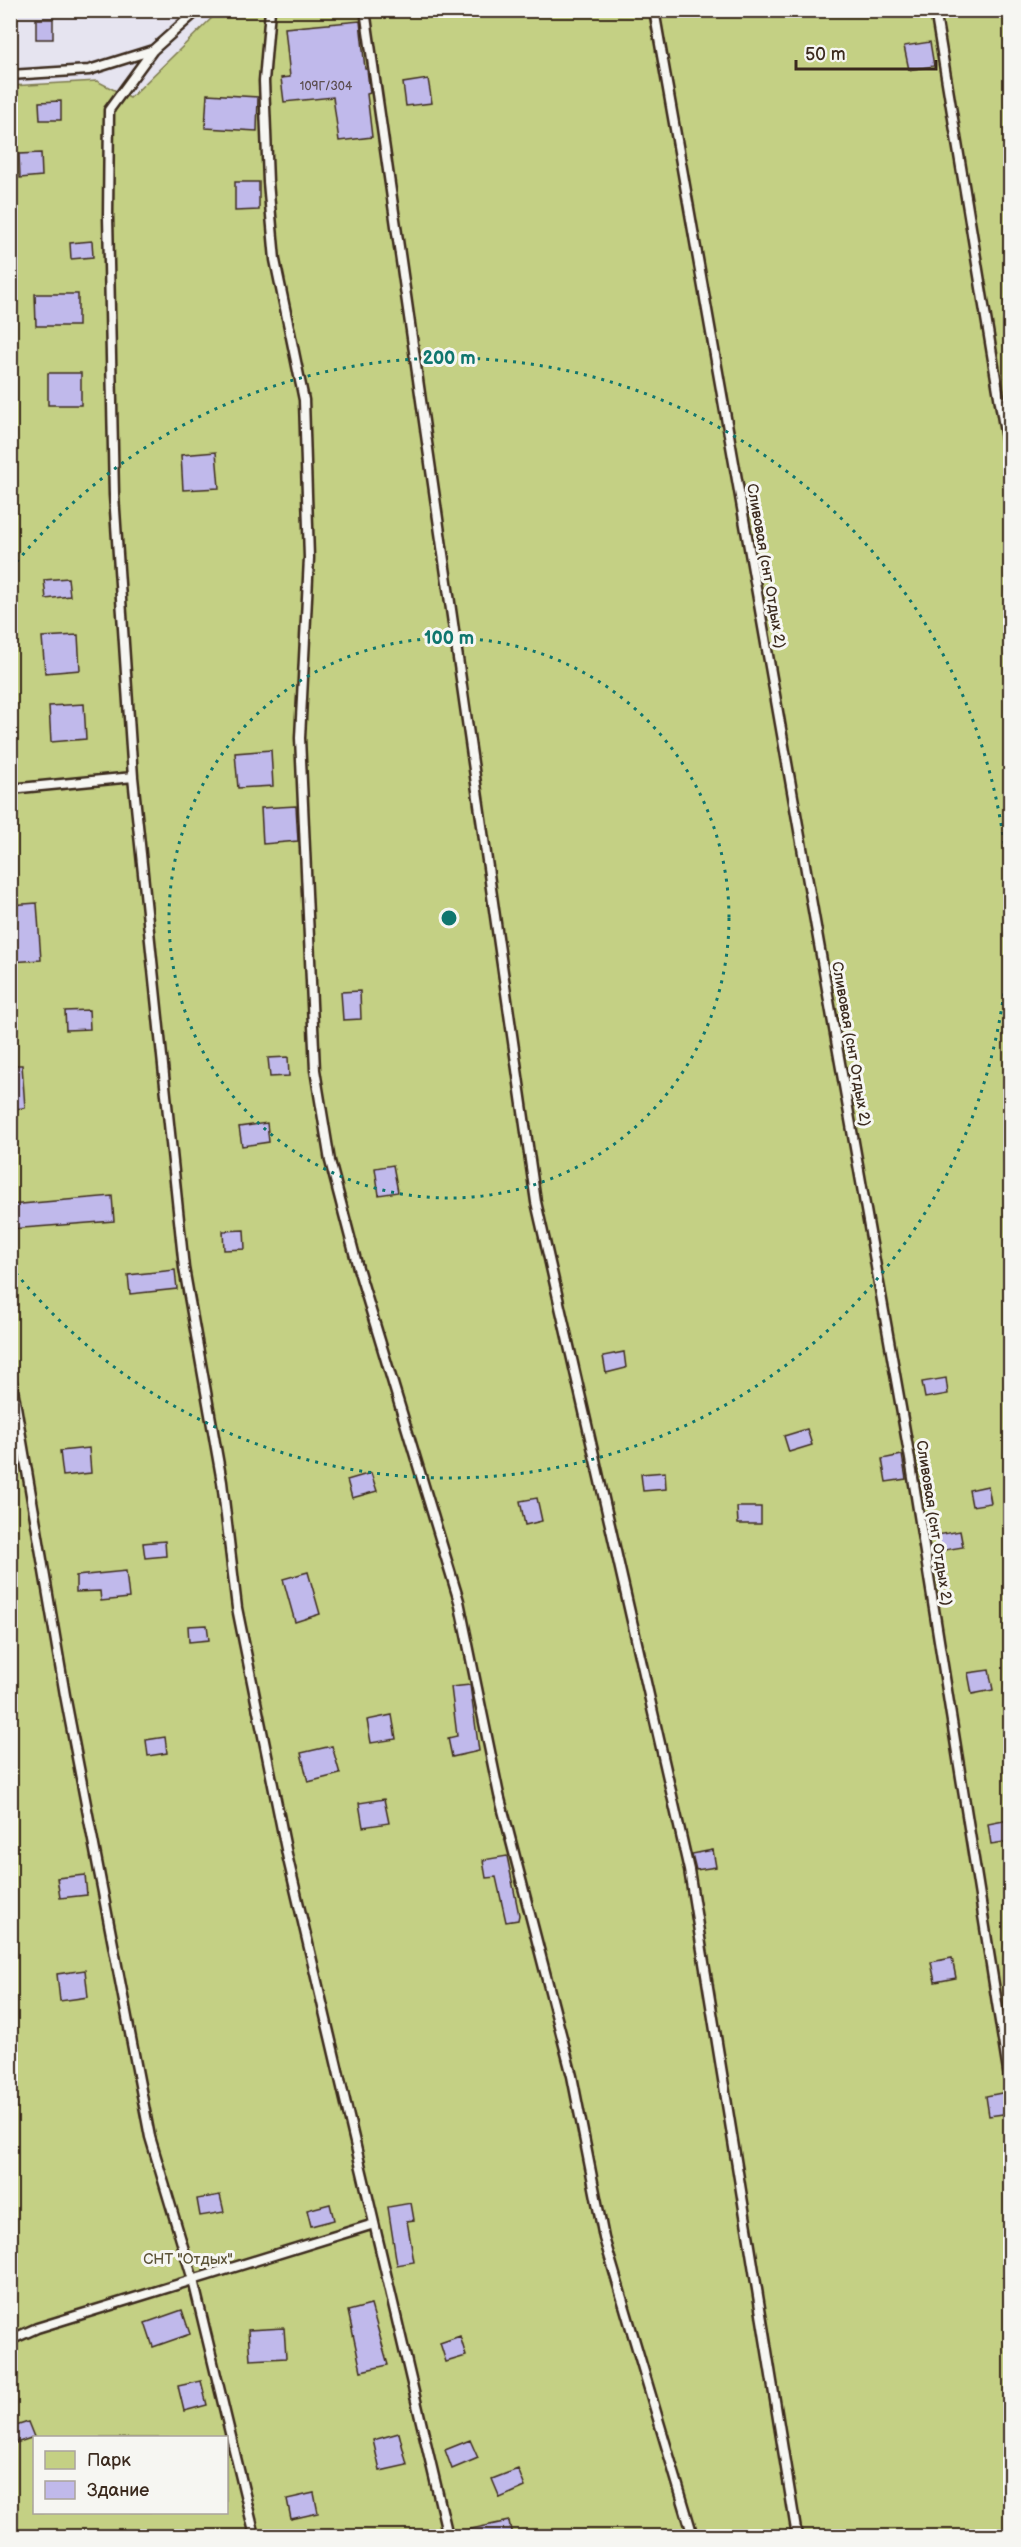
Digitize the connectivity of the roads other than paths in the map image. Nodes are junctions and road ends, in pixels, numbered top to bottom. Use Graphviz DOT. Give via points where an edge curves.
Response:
graph roads {
  1 [pos="198,10"];
  2 [pos="270,10"];
  3 [pos="365,10"];
  4 [pos="654,10"];
  5 [pos="935,10"];
  6 [pos="153,50"];
  7 [pos="10,75"];
  8 [pos="1011,463"];
  9 [pos="133,777"];
  10 [pos="10,789"];
  11 [pos="10,1371"];
  12 [pos="1011,2084"];
  13 [pos="374,2224"];
  14 [pos="193,2280"];
  15 [pos="10,2340"];
  16 [pos="255,2536"];
  17 [pos="448,2536"];
  18 [pos="693,2536"];
  19 [pos="796,2536"];
  1 -- 6 [label="lane"];
  2 -- 18 [label="lane" via="264,81 268,182 275,260 304,400 309,558 300,738 317,1082 330,1161 358,1268 459,1601 499,1795 572,2076 604,2238"];
  3 -- 19 [label="lane" via="536,1202 689,1870"];
  4 -- 12 [label="lane, Сливовая (снт Отдых 2)" via="908,1448"];
  5 -- 8 [label="lane"];
  6 -- 7 [label="lane" via="89,70"];
  6 -- 9 [label="lane" via="109,110 107,154 114,495"];
  9 -- 10 [label="lane"];
  9 -- 13 [label="lane" via="184,1268 222,1482 237,1608 288,1859"];
  11 -- 14 [label="lane" via="65,1695 150,2137"];
  13 -- 14 [label="lane"];
  13 -- 17 [label="lane"];
  14 -- 15 [label="lane"];
  14 -- 16 [label="lane"];
}
